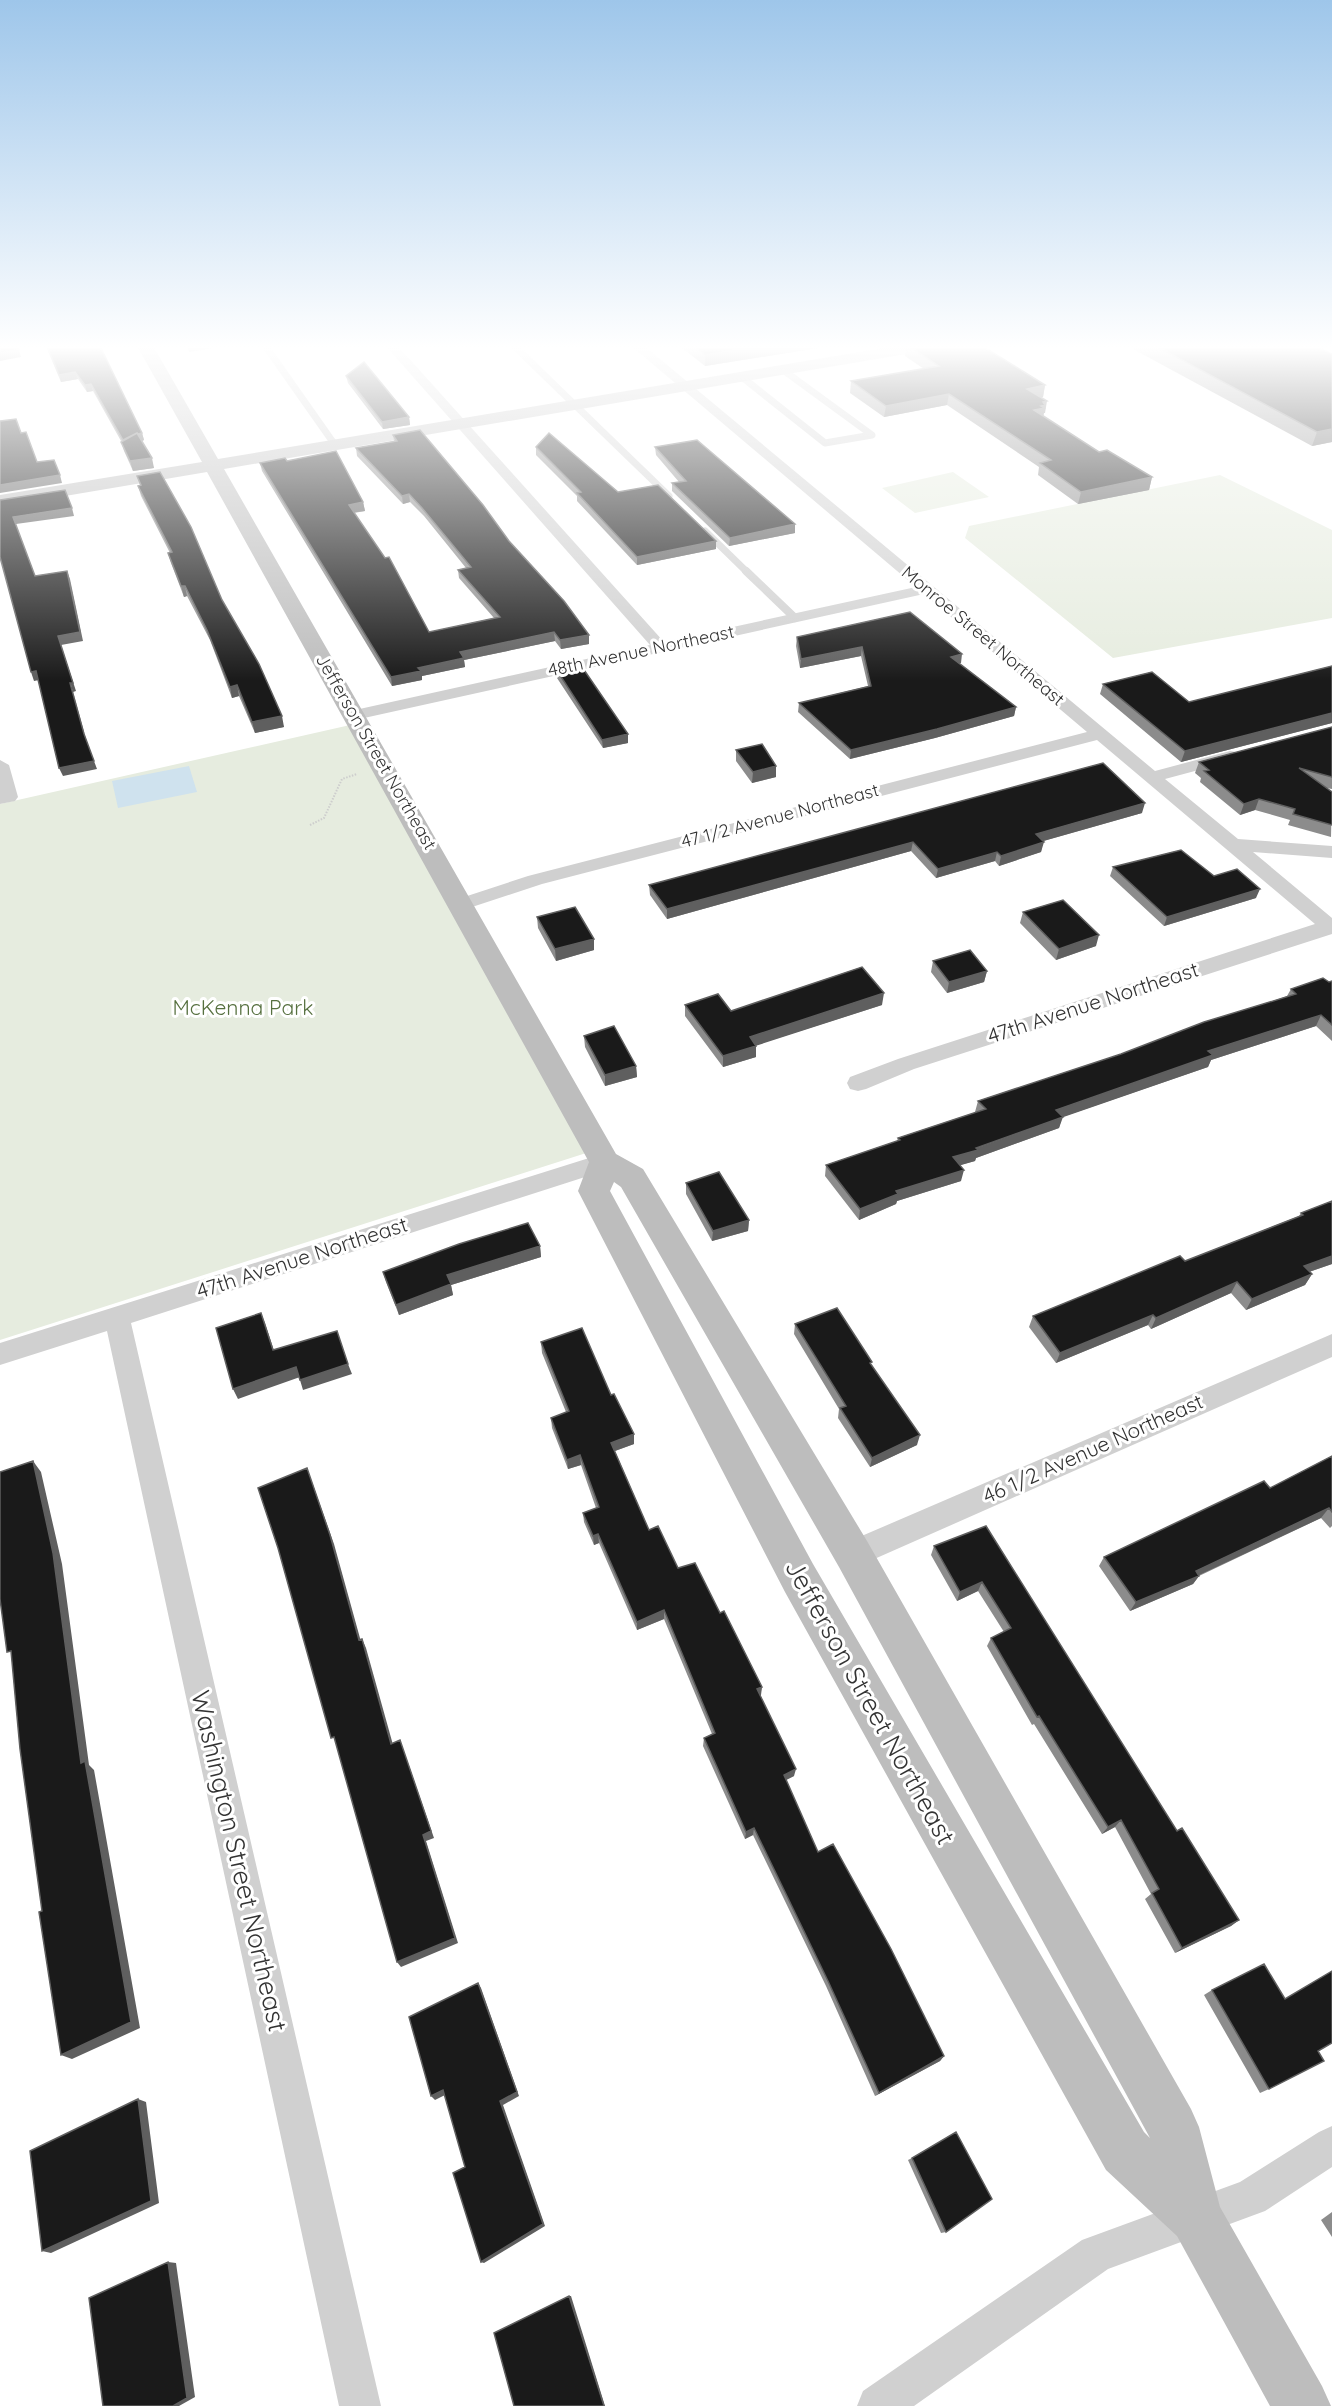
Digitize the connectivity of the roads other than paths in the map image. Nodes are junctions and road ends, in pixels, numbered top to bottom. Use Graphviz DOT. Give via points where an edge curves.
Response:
graph roads {
  1 [pos="207,456"];
  2 [pos="266,456"];
  3 [pos="492,456"];
  4 [pos="629,456"];
  5 [pos="767,456"];
  6 [pos="212,465"];
  7 [pos="0,501"];
  8 [pos="677,503"];
  9 [pos="702,528"];
  10 [pos="927,589"];
  11 [pos="795,618"];
  12 [pos="660,647"];
  13 [pos="355,715"];
  14 [pos="1099,734"];
  15 [pos="1242,753"];
  16 [pos="0,765"];
  17 [pos="1152,777"];
  18 [pos="4,798"];
  19 [pos="1230,844"];
  20 [pos="1332,852"];
  21 [pos="462,904"];
  22 [pos="1331,927"];
  23 [pos="858,1083"];
  24 [pos="605,1162"];
  25 [pos="117,1316"];
  26 [pos="1332,1345"];
  27 [pos="0,1354"];
  28 [pos="854,1554"];
  29 [pos="1332,2145"];
  30 [pos="1196,2217"];
  31 [pos="360,2406"];
  32 [pos="878,2406"];
  33 [pos="1302,2406"];
  1 -- 6 [label="street, Jefferson Street Northeast"];
  2 -- 6 [label="street"];
  3 -- 12 [label="street"];
  4 -- 8 [label="lane"];
  5 -- 10 [label="street, Monroe Street Northeast"];
  6 -- 7 [label="street"];
  6 -- 13 [label="street, Jefferson Street Northeast"];
  9 -- 11 [label="lane"];
  10 -- 11 [label="street, 48th Avenue Northeast"];
  10 -- 14 [label="street, Monroe Street Northeast"];
  11 -- 12 [label="street, 48th Avenue Northeast"];
  12 -- 13 [label="street, 48th Avenue Northeast"];
  13 -- 21 [label="street, Jefferson Street Northeast"];
  14 -- 17 [label="street, Monroe Street Northeast"];
  14 -- 21 [label="street, 47 1/2 Avenue Northeast" via="535,880"];
  15 -- 17 [label="street"];
  16 -- 18 [label="street"];
  17 -- 19 [label="street, Monroe Street Northeast"];
  19 -- 20 [label="street"];
  19 -- 22 [label="street, Monroe Street Northeast"];
  21 -- 24 [label="street, Jefferson Street Northeast"];
  22 -- 23 [label="street, 47th Avenue Northeast" via="906,1064"];
  24 -- 25 [label="street, 47th Avenue Northeast"];
  24 -- 28 [label="street, Jefferson Street Northeast" via="632,1178"];
  24 -- 30 [label="street, Jefferson Street Northeast" via="594,1191 805,1588 1125,2151"];
  25 -- 27 [label="street, 47th Avenue Northeast"];
  25 -- 31 [label="street, Washington Street Northeast"];
  26 -- 28 [label="street, 46 1/2 Avenue Northeast"];
  28 -- 30 [label="street, Jefferson Street Northeast" via="1173,2127"];
  29 -- 30 [label="street" via="1251,2197"];
  30 -- 32 [label="street" via="1096,2254"];
  30 -- 33 [label="street, Jefferson Street Northeast"];
}
